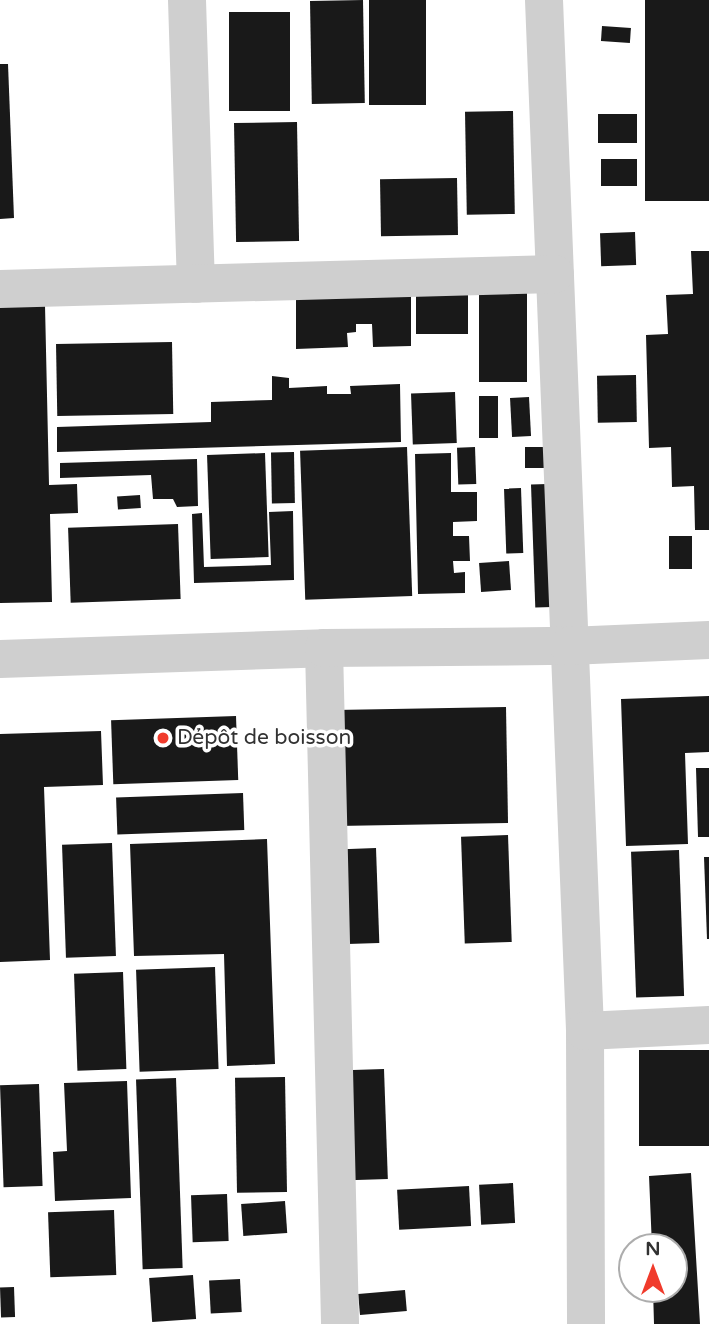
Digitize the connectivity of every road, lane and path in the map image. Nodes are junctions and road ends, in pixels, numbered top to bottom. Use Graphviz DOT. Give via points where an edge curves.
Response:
graph roads {
  1 [pos="187,0"];
  2 [pos="544,0"];
  3 [pos="555,274"];
  4 [pos="196,284"];
  5 [pos="0,289"];
  6 [pos="709,640"];
  7 [pos="569,646"];
  8 [pos="324,648"];
  9 [pos="0,659"];
  10 [pos="709,1025"];
  11 [pos="585,1031"];
  12 [pos="340,1324"];
  13 [pos="586,1324"];
  1 -- 4 [label="street"];
  2 -- 3 [label="street"];
  3 -- 4 [label="street"];
  3 -- 7 [label="street"];
  4 -- 5 [label="street"];
  6 -- 7 [label="street"];
  7 -- 8 [label="street"];
  7 -- 11 [label="street"];
  8 -- 9 [label="street"];
  8 -- 12 [label="street"];
  10 -- 11 [label="street"];
  11 -- 13 [label="street"];
}
